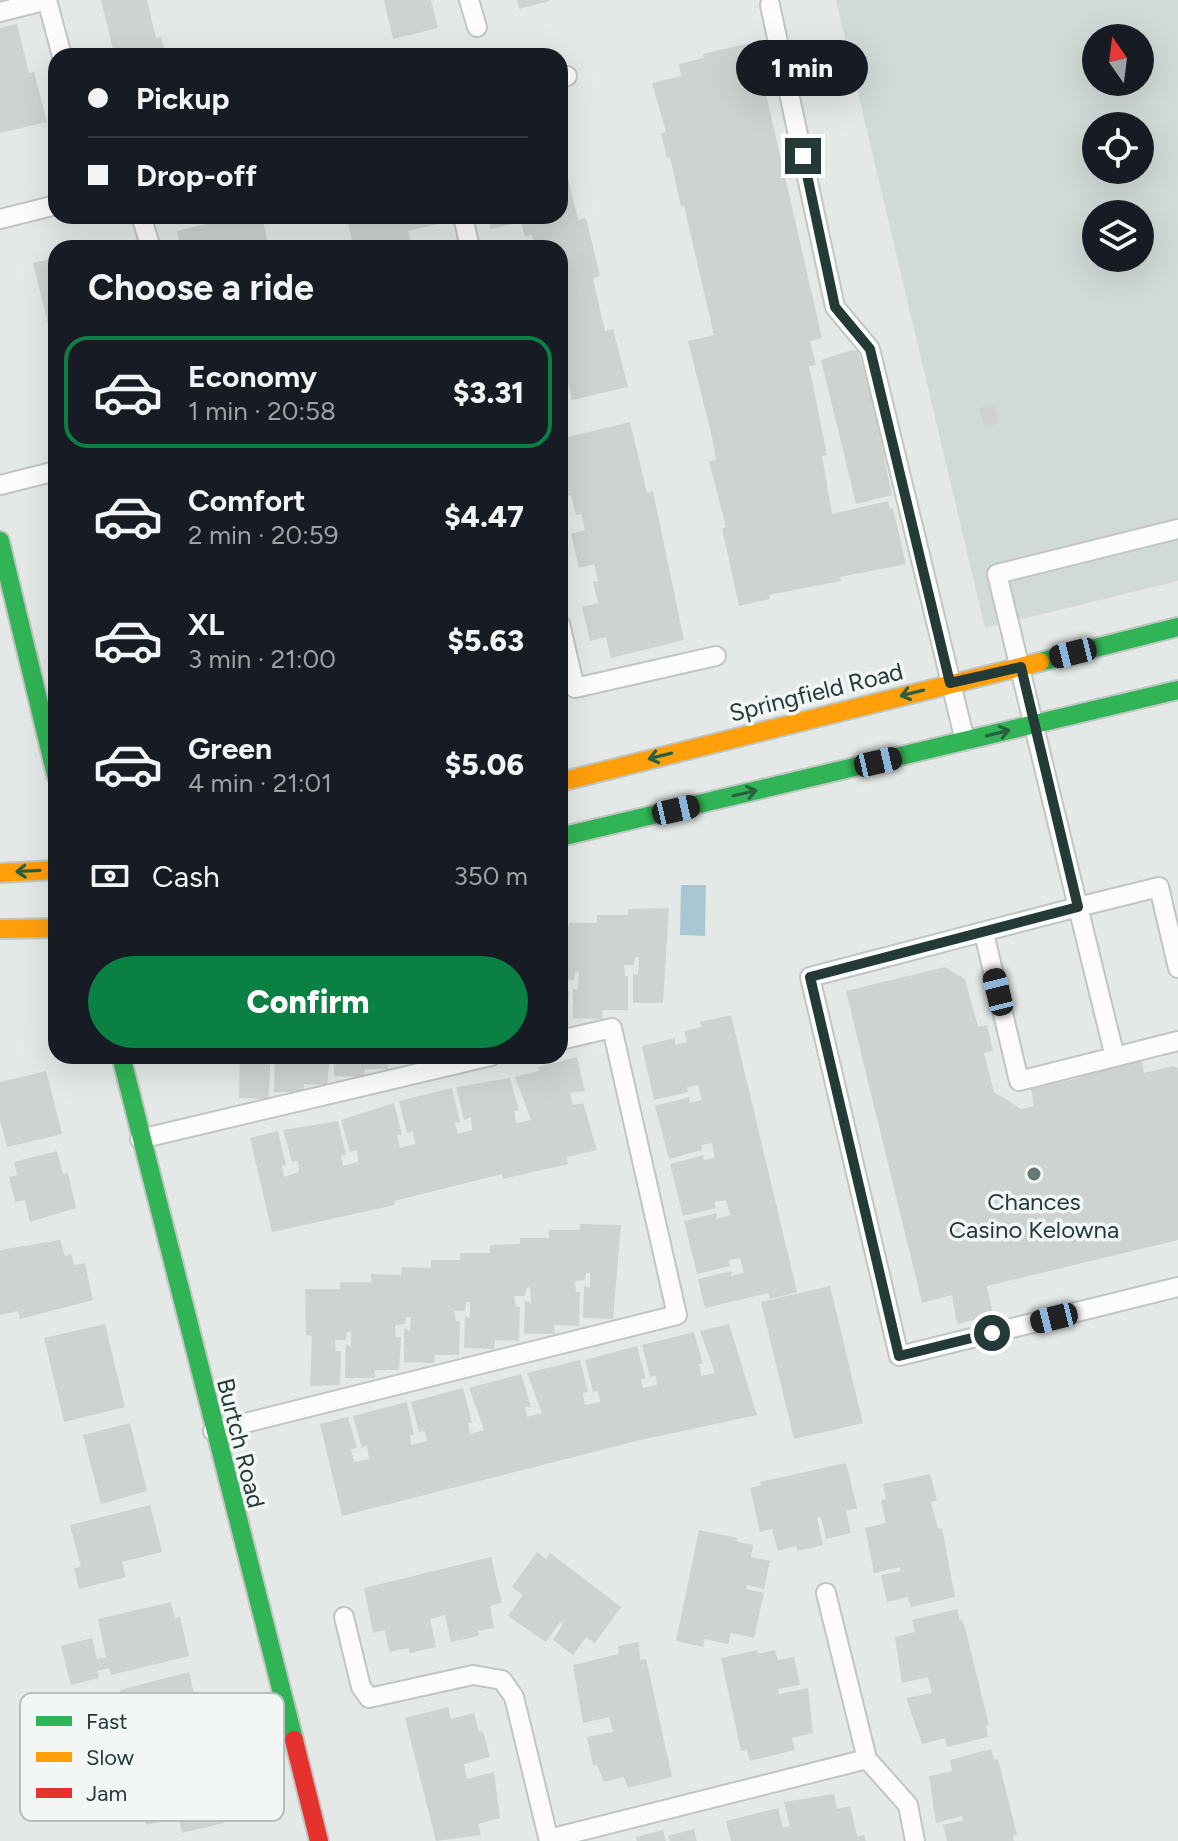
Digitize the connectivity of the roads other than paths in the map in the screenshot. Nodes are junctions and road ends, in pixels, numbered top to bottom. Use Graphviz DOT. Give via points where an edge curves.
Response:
graph roads {
  1 [pos="469,0"];
  2 [pos="770,5"];
  3 [pos="0,12"];
  4 [pos="477,27"];
  5 [pos="60,48"];
  6 [pos="48,207"];
  7 [pos="0,219"];
  8 [pos="48,473"];
  9 [pos="0,485"];
  10 [pos="1178,529"];
  11 [pos="0,541"];
  12 [pos="1178,627"];
  13 [pos="716,656"];
  14 [pos="568,658"];
  15 [pos="1021,667"];
  16 [pos="950,683"];
  17 [pos="1178,690"];
  18 [pos="1034,725"];
  19 [pos="965,741"];
  20 [pos="48,742"];
  21 [pos="568,780"];
  22 [pos="568,835"];
  23 [pos="48,870"];
  24 [pos="0,873"];
  25 [pos="1078,907"];
  26 [pos="48,928"];
  27 [pos="0,929"];
  28 [pos="984,933"];
  29 [pos="1178,968"];
  30 [pos="568,1038"];
  31 [pos="1178,1041"];
  32 [pos="1115,1057"];
  33 [pos="123,1064"];
  34 [pos="457,1064"];
  35 [pos="140,1139"];
  36 [pos="1178,1287"];
  37 [pos="213,1431"];
  38 [pos="826,1593"];
  39 [pos="344,1617"];
  40 [pos="281,1693"];
  41 [pos="284,1706"];
  42 [pos="867,1759"];
  43 [pos="549,1840"];
  44 [pos="319,1841"];
  45 [pos="915,1841"];
  1 -- 4 [label="lane"];
  2 -- 16 [label="lane" via="835,307 870,349"];
  3 -- 5 [label="lane" via="47,0"];
  6 -- 7 [label="lane"];
  8 -- 9 [label="lane"];
  10 -- 15 [label="lane" via="997,574"];
  11 -- 20 [label="main road"];
  12 -- 15 [label="main road, Springfield Road"];
  13 -- 14 [label="lane" via="575,688"];
  15 -- 16 [label="main road, Springfield Road"];
  15 -- 18 [label="lane"];
  16 -- 19 [label="lane"];
  16 -- 21 [label="main road, Springfield Road, one-way"];
  17 -- 18 [label="main road"];
  19 -- 18 [label="main road, one-way"];
  18 -- 25 [label="lane"];
  22 -- 19 [label="main road, one-way"];
  23 -- 24 [label="main road, one-way"];
  25 -- 28 [label="lane"];
  25 -- 29 [label="lane" via="1159,887"];
  25 -- 32 [label="lane"];
  26 -- 27 [label="main road"];
  28 -- 32 [label="lane" via="1019,1081"];
  28 -- 36 [label="lane" via="810,977 899,1356"];
  30 -- 37 [label="lane" via="612,1028 677,1315"];
  31 -- 32 [label="lane"];
  33 -- 35 [label="main road, Burtch Road"];
  34 -- 35 [label="lane"];
  35 -- 37 [label="main road, Burtch Road"];
  37 -- 40 [label="main road, Burtch Road"];
  38 -- 42 [label="lane"];
  39 -- 43 [label="lane" via="361,1687 369,1698 473,1675 502,1680 514,1697"];
  41 -- 44 [label="main road, Burtch Road"];
  42 -- 43 [label="lane"];
  42 -- 45 [label="lane" via="908,1805"];
}
